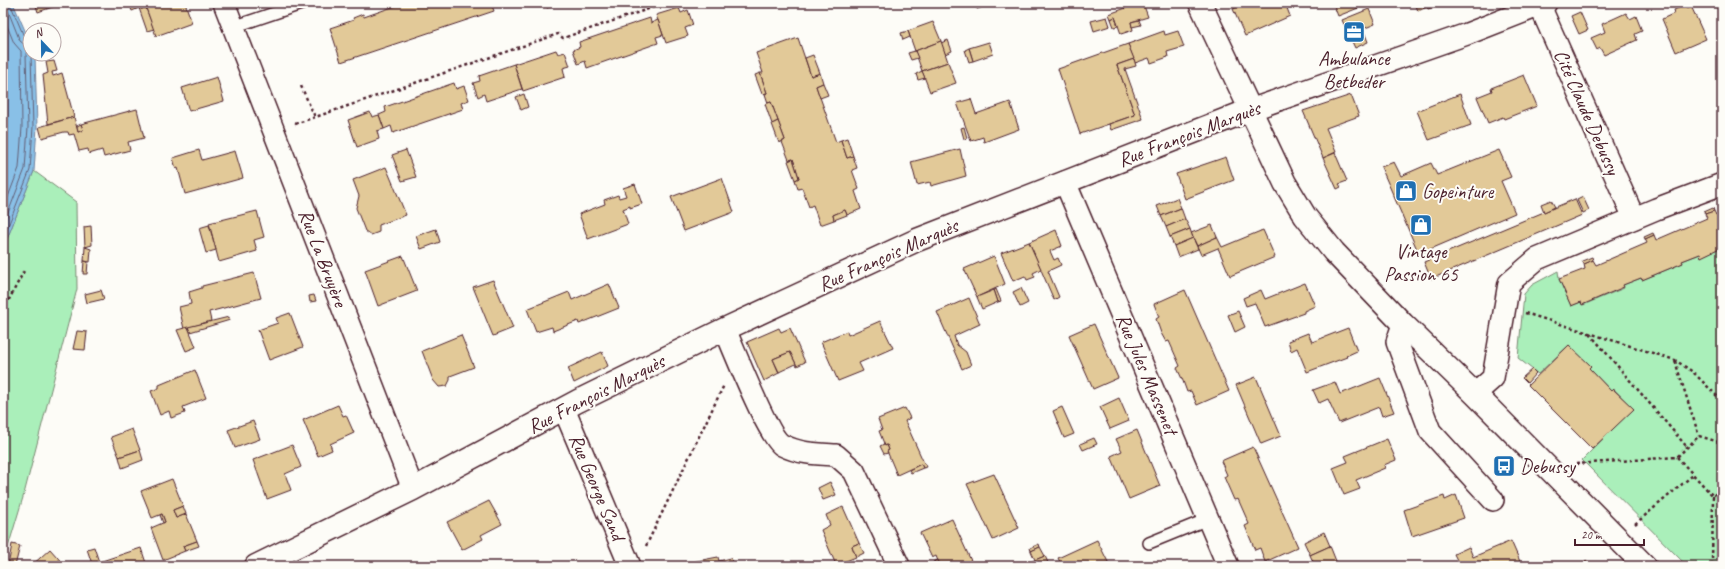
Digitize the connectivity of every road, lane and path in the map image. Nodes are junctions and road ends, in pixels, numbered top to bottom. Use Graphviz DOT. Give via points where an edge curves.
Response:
graph roads {
  1 [pos="224,3"];
  2 [pos="304,3"];
  3 [pos="666,3"];
  4 [pos="1200,3"];
  5 [pos="1543,4"];
  6 [pos="233,27"];
  7 [pos="301,86"];
  8 [pos="1250,110"];
  9 [pos="315,117"];
  10 [pos="274,132"];
  11 [pos="1065,182"];
  12 [pos="1722,184"];
  13 [pos="1634,218"];
  14 [pos="25,269"];
  15 [pos="1506,307"];
  16 [pos="3,311"];
  17 [pos="1403,324"];
  18 [pos="725,329"];
  19 [pos="1589,333"];
  20 [pos="737,358"];
  21 [pos="1675,360"];
  22 [pos="1475,394"];
  23 [pos="1722,401"];
  24 [pos="564,409"];
  25 [pos="1699,436"];
  26 [pos="1722,443"];
  27 [pos="1687,447"];
  28 [pos="1677,457"];
  29 [pos="1547,466"];
  30 [pos="1693,475"];
  31 [pos="1722,488"];
  32 [pos="413,489"];
  33 [pos="1713,496"];
  34 [pos="1493,500"];
  35 [pos="1208,519"];
  36 [pos="1618,539"];
  37 [pos="1149,543"];
  38 [pos="636,559"];
  39 [pos="279,561"];
  40 [pos="256,566"];
  41 [pos="899,566"];
  42 [pos="1228,566"];
  43 [pos="1645,566"];
  44 [pos="1713,566"];
  1 -- 6 [label="street, Rue La Bruyère"];
  2 -- 6 [label="lane"];
  3 -- 9 [label="path" via="563,38 558,34"];
  4 -- 8 [label="street"];
  5 -- 8 [label="street, Rue François Marquès" via="1467,34"];
  5 -- 13 [label="street, Cité Claude Debussy"];
  6 -- 10 [label="street, Rue La Bruyère"];
  7 -- 9 [label="path"];
  8 -- 11 [label="street, Rue François Marquès"];
  8 -- 17 [label="street" via="1285,184 1305,216 1334,252"];
  9 -- 10 [label="path"];
  10 -- 32 [label="street, Rue La Bruyère"];
  11 -- 18 [label="street, Rue François Marquès" via="917,240"];
  11 -- 35 [label="street, Rue Jules Massenet"];
  12 -- 13 [label="street"];
  13 -- 15 [label="street" via="1537,259 1510,283"];
  14 -- 16 [label="path"];
  15 -- 19 [label="path"];
  15 -- 22 [label="street" via="1492,378"];
  17 -- 22 [label="street"];
  17 -- 34 [label="street" via="1397,342 1430,431"];
  18 -- 20 [label="street"];
  18 -- 24 [label="street, Rue François Marquès"];
  19 -- 21 [label="path"];
  19 -- 27 [label="path"];
  20 -- 38 [label="path"];
  20 -- 41 [label="street" via="762,414 780,444 806,454 836,455 854,471"];
  21 -- 23 [label="path" via="1693,372"];
  21 -- 25 [label="path"];
  22 -- 29 [label="street"];
  24 -- 32 [label="street, Rue François Marquès"];
  24 -- 38 [label="street, Rue George Sand"];
  25 -- 26 [label="path"];
  25 -- 27 [label="path"];
  27 -- 28 [label="path"];
  28 -- 29 [label="path"];
  28 -- 30 [label="path"];
  29 -- 36 [label="street"];
  30 -- 33 [label="path"];
  30 -- 36 [label="path"];
  31 -- 33 [label="path"];
  32 -- 39 [label="street, Rue François Marquès"];
  33 -- 44 [label="path"];
  35 -- 37 [label="lane"];
  35 -- 42 [label="street, Rue Jules Massenet"];
  36 -- 43 [label="street"];
  39 -- 40 [label="street, Rue François Marquès"];
}
